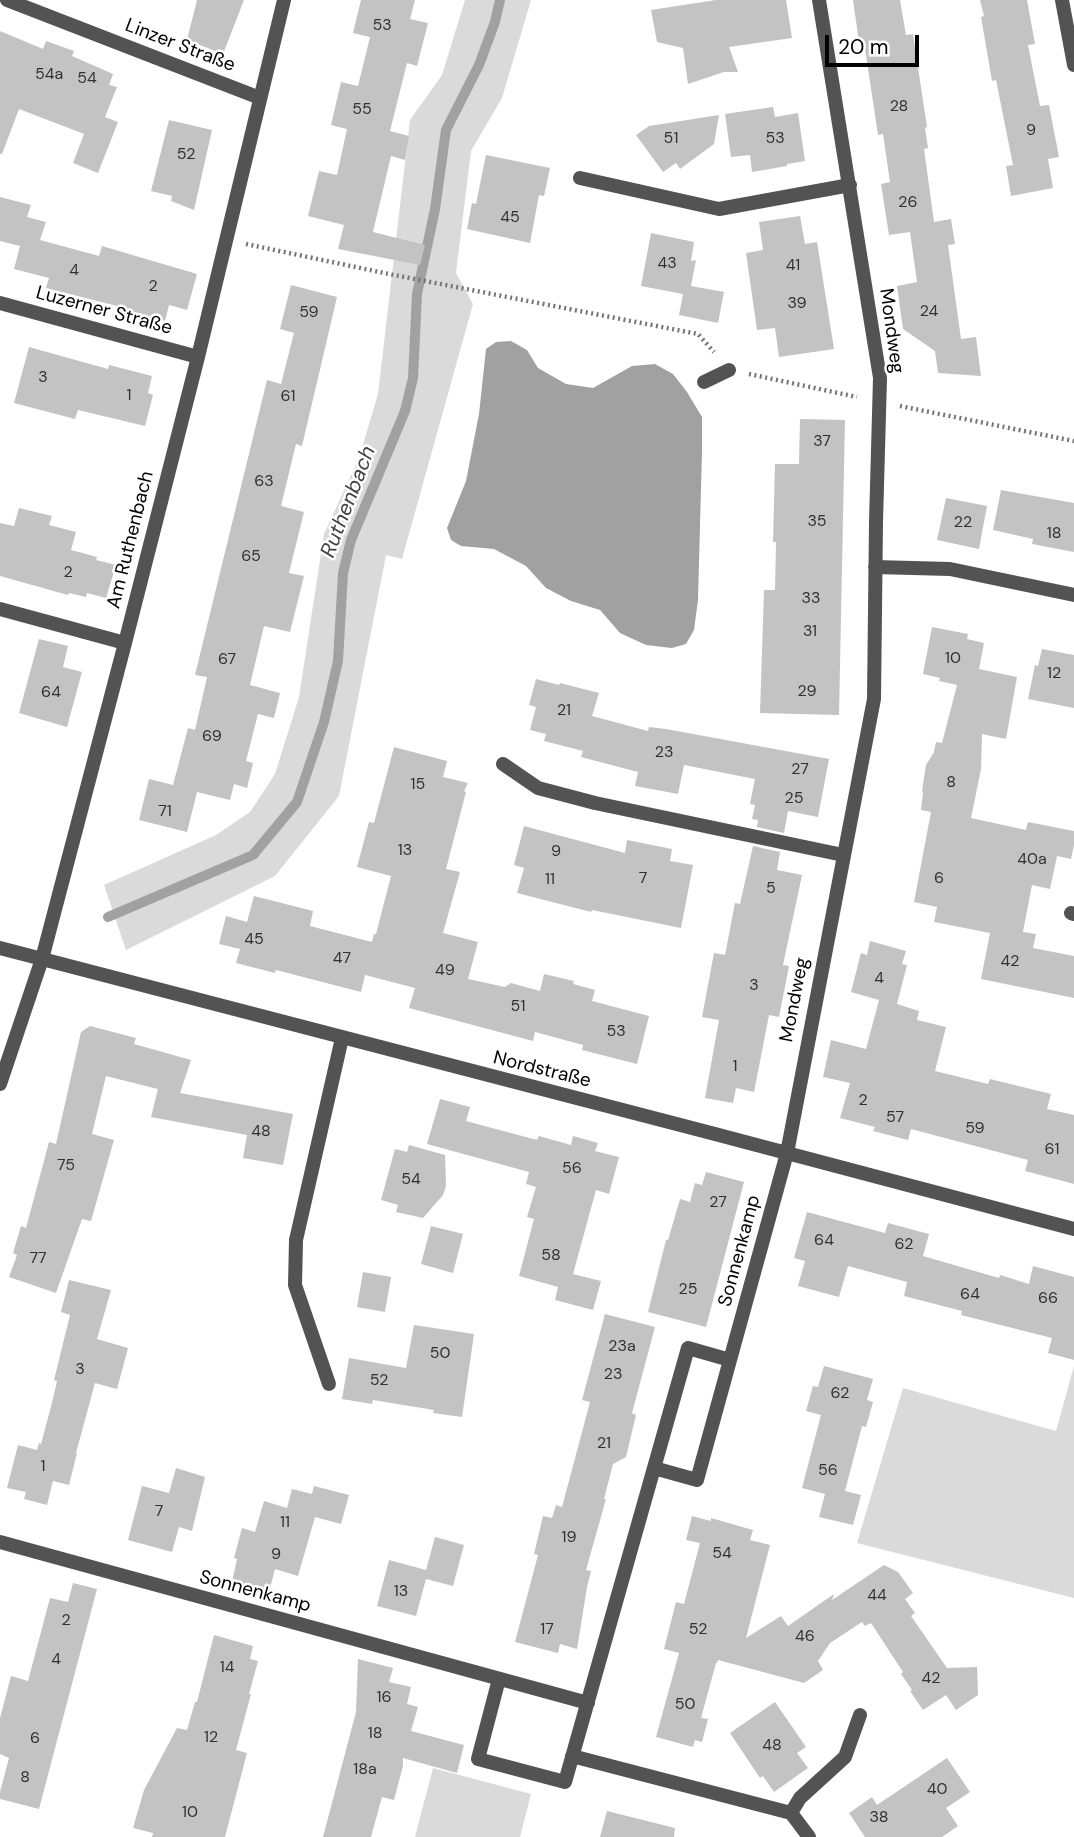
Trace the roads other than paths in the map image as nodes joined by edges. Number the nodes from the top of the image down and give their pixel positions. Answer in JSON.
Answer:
{"nodes":[{"id":1,"x":7,"y":0,"type":"edge"},
{"id":2,"x":284,"y":0,"type":"edge"},
{"id":3,"x":819,"y":0,"type":"edge"},
{"id":4,"x":1062,"y":0,"type":"edge"},
{"id":5,"x":1074,"y":65,"type":"edge"},
{"id":6,"x":260,"y":98,"type":"junction"},
{"id":7,"x":580,"y":178,"type":"dead end"},
{"id":8,"x":850,"y":185,"type":"junction"},
{"id":9,"x":0,"y":303,"type":"edge"},
{"id":10,"x":198,"y":356,"type":"junction"},
{"id":11,"x":729,"y":370,"type":"road end"},
{"id":12,"x":704,"y":382,"type":"dead end"},
{"id":13,"x":875,"y":567,"type":"junction"},
{"id":14,"x":1074,"y":595,"type":"edge"},
{"id":15,"x":0,"y":609,"type":"edge"},
{"id":16,"x":125,"y":643,"type":"junction"},
{"id":17,"x":503,"y":764,"type":"dead end"},
{"id":18,"x":843,"y":855,"type":"junction"},
{"id":19,"x":0,"y":947,"type":"edge"},
{"id":20,"x":42,"y":959,"type":"junction"},
{"id":21,"x":342,"y":1038,"type":"junction"},
{"id":22,"x":0,"y":1084,"type":"edge"},
{"id":23,"x":787,"y":1153,"type":"junction"},
{"id":24,"x":1074,"y":1230,"type":"edge"},
{"id":25,"x":730,"y":1360,"type":"junction"},
{"id":26,"x":329,"y":1384,"type":"dead end"},
{"id":27,"x":654,"y":1468,"type":"junction"},
{"id":28,"x":0,"y":1542,"type":"edge"},
{"id":29,"x":499,"y":1679,"type":"junction"},
{"id":30,"x":588,"y":1703,"type":"junction"},
{"id":31,"x":860,"y":1715,"type":"dead end"},
{"id":32,"x":572,"y":1756,"type":"junction"},
{"id":33,"x":791,"y":1813,"type":"junction"},
{"id":34,"x":809,"y":1837,"type":"edge"}],
"edges":[{"from":1,"to":6,"type":"street","name":"Linzer Straße"},
{"from":2,"to":6,"type":"street","name":"Am Ruthenbach"},
{"from":3,"to":8,"type":"street","name":"Mondweg"},
{"from":4,"to":5,"type":"street"},
{"from":6,"to":10,"type":"street","name":"Am Ruthenbach"},
{"from":7,"to":8,"type":"street"},
{"from":8,"to":13,"type":"street","name":"Mondweg"},
{"from":9,"to":10,"type":"street","name":"Luzerner Straße"},
{"from":10,"to":16,"type":"street","name":"Am Ruthenbach"},
{"from":11,"to":12,"type":"street"},
{"from":13,"to":14,"type":"street"},
{"from":13,"to":18,"type":"street","name":"Mondweg"},
{"from":15,"to":16,"type":"street"},
{"from":16,"to":20,"type":"street","name":"Am Ruthenbach"},
{"from":17,"to":18,"type":"street"},
{"from":18,"to":23,"type":"street","name":"Mondweg"},
{"from":19,"to":20,"type":"street","name":"Nordstraße"},
{"from":20,"to":21,"type":"street","name":"Nordstraße"},
{"from":20,"to":22,"type":"street","name":"Am Ruthenbach"},
{"from":21,"to":23,"type":"street","name":"Nordstraße"},
{"from":21,"to":26,"type":"street"},
{"from":23,"to":24,"type":"street","name":"Nordstraße"},
{"from":23,"to":25,"type":"street","name":"Sonnenkamp"},
{"from":25,"to":27,"type":"street"},
{"from":25,"to":27,"type":"street","name":"Sonnenkamp"},
{"from":27,"to":30,"type":"street"},
{"from":28,"to":29,"type":"street","name":"Sonnenkamp"},
{"from":29,"to":30,"type":"street","name":"Sonnenkamp"},
{"from":29,"to":32,"type":"street"},
{"from":30,"to":32,"type":"street"},
{"from":31,"to":33,"type":"street"},
{"from":32,"to":33,"type":"street"},
{"from":33,"to":34,"type":"street"}]}
